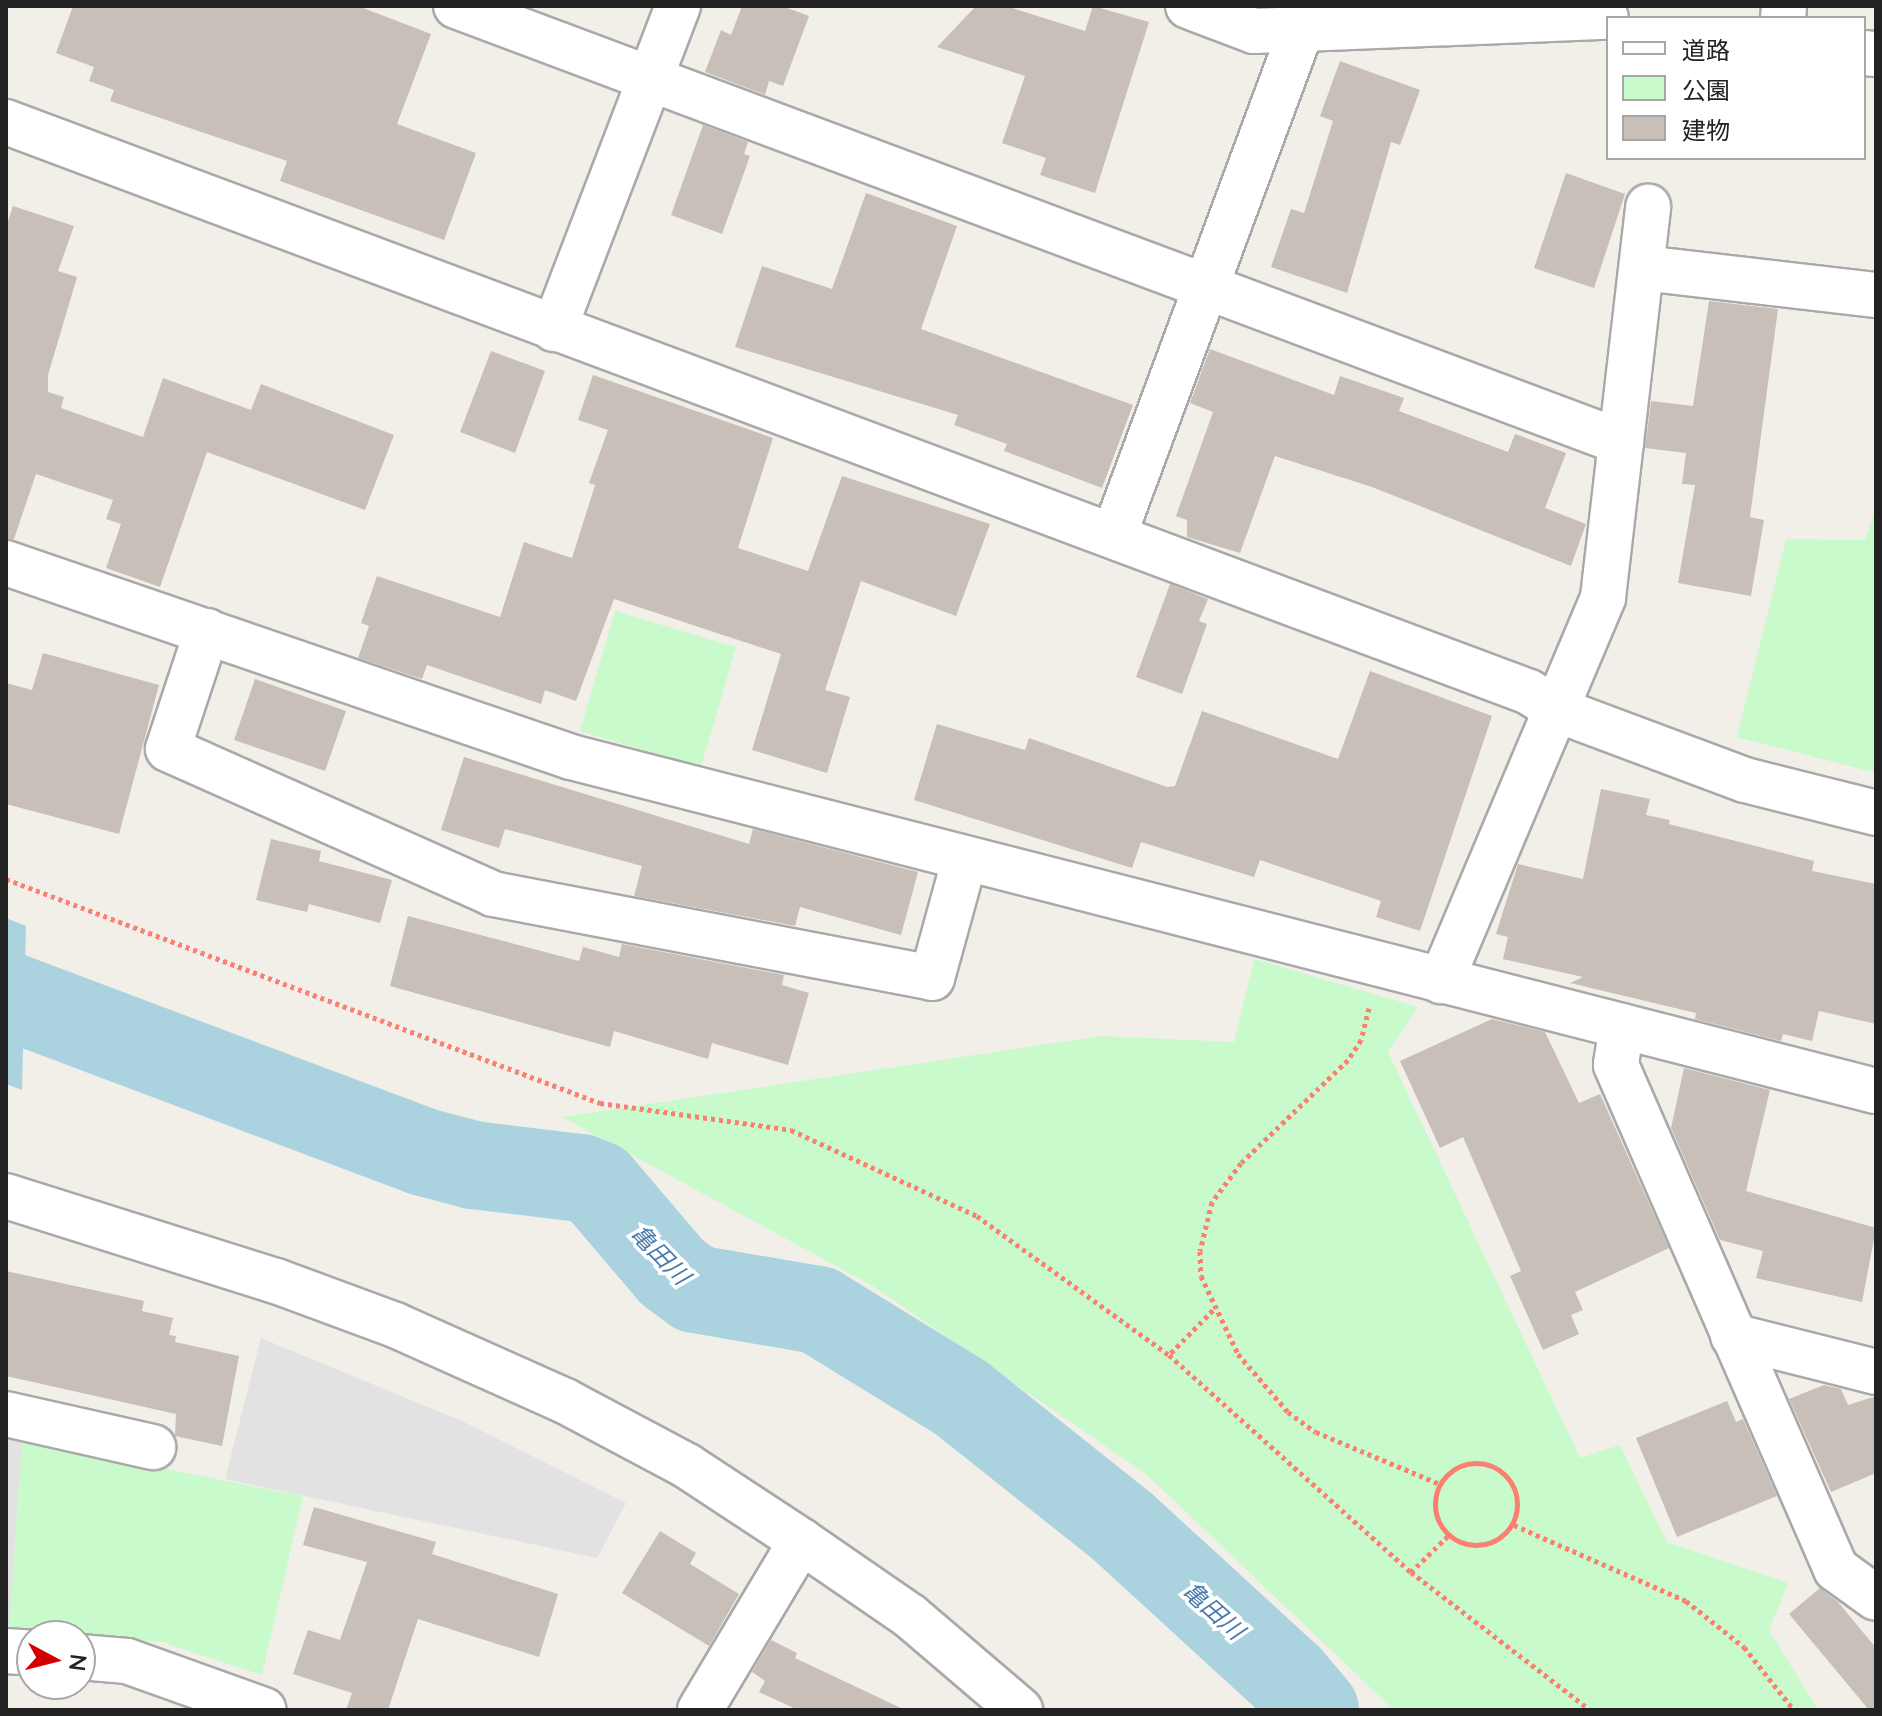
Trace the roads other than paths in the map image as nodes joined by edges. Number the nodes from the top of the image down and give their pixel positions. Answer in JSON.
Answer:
{"nodes":[{"id":1,"x":456,"y":6,"type":"edge"},
{"id":2,"x":678,"y":6,"type":"edge"},
{"id":3,"x":1188,"y":6,"type":"edge"},
{"id":4,"x":1498,"y":14,"type":"edge"},
{"id":5,"x":1306,"y":17,"type":"edge"},
{"id":6,"x":1606,"y":17,"type":"dead end"},
{"id":7,"x":650,"y":79,"type":"junction"},
{"id":8,"x":6,"y":122,"type":"edge"},
{"id":9,"x":1648,"y":207,"type":"dead end"},
{"id":10,"x":1642,"y":268,"type":"junction"},
{"id":11,"x":1208,"y":289,"type":"junction"},
{"id":12,"x":1876,"y":295,"type":"edge"},
{"id":13,"x":554,"y":329,"type":"junction"},
{"id":14,"x":1621,"y":442,"type":"junction"},
{"id":15,"x":1114,"y":535,"type":"junction"},
{"id":16,"x":6,"y":563,"type":"edge"},
{"id":17,"x":207,"y":631,"type":"junction"},
{"id":18,"x":1555,"y":709,"type":"junction"},
{"id":19,"x":1876,"y":813,"type":"edge"},
{"id":20,"x":965,"y":858,"type":"junction"},
{"id":21,"x":1441,"y":981,"type":"junction"},
{"id":22,"x":1622,"y":1026,"type":"junction"},
{"id":23,"x":1876,"y":1091,"type":"edge"},
{"id":24,"x":6,"y":1196,"type":"edge"},
{"id":25,"x":1733,"y":1336,"type":"junction"},
{"id":26,"x":1876,"y":1372,"type":"edge"},
{"id":27,"x":6,"y":1414,"type":"edge"},
{"id":28,"x":153,"y":1447,"type":"dead end"},
{"id":29,"x":801,"y":1541,"type":"junction"},
{"id":30,"x":1876,"y":1598,"type":"edge"},
{"id":31,"x":96,"y":1658,"type":"edge"},
{"id":32,"x":264,"y":1710,"type":"edge"},
{"id":33,"x":700,"y":1710,"type":"edge"},
{"id":34,"x":1020,"y":1710,"type":"edge"}],
"edges":[{"from":1,"to":7,"type":"street"},
{"from":2,"to":7,"type":"street"},
{"from":3,"to":5,"type":"street"},
{"from":4,"to":5,"type":"street"},
{"from":4,"to":6,"type":"street"},
{"from":5,"to":11,"type":"street"},
{"from":7,"to":11,"type":"street"},
{"from":7,"to":13,"type":"street"},
{"from":8,"to":13,"type":"street"},
{"from":9,"to":10,"type":"street"},
{"from":10,"to":12,"type":"street"},
{"from":10,"to":14,"type":"street"},
{"from":11,"to":14,"type":"street"},
{"from":11,"to":15,"type":"street"},
{"from":13,"to":15,"type":"street"},
{"from":14,"to":18,"type":"street"},
{"from":15,"to":18,"type":"street"},
{"from":16,"to":17,"type":"street"},
{"from":17,"to":20,"type":"street"},
{"from":17,"to":20,"type":"street"},
{"from":18,"to":19,"type":"street"},
{"from":18,"to":21,"type":"street"},
{"from":20,"to":21,"type":"street"},
{"from":21,"to":22,"type":"street"},
{"from":22,"to":23,"type":"street"},
{"from":22,"to":25,"type":"street"},
{"from":24,"to":29,"type":"street"},
{"from":25,"to":26,"type":"street"},
{"from":25,"to":30,"type":"street"},
{"from":27,"to":28,"type":"street"},
{"from":29,"to":33,"type":"street"},
{"from":29,"to":34,"type":"street"},
{"from":31,"to":32,"type":"street"}]}
